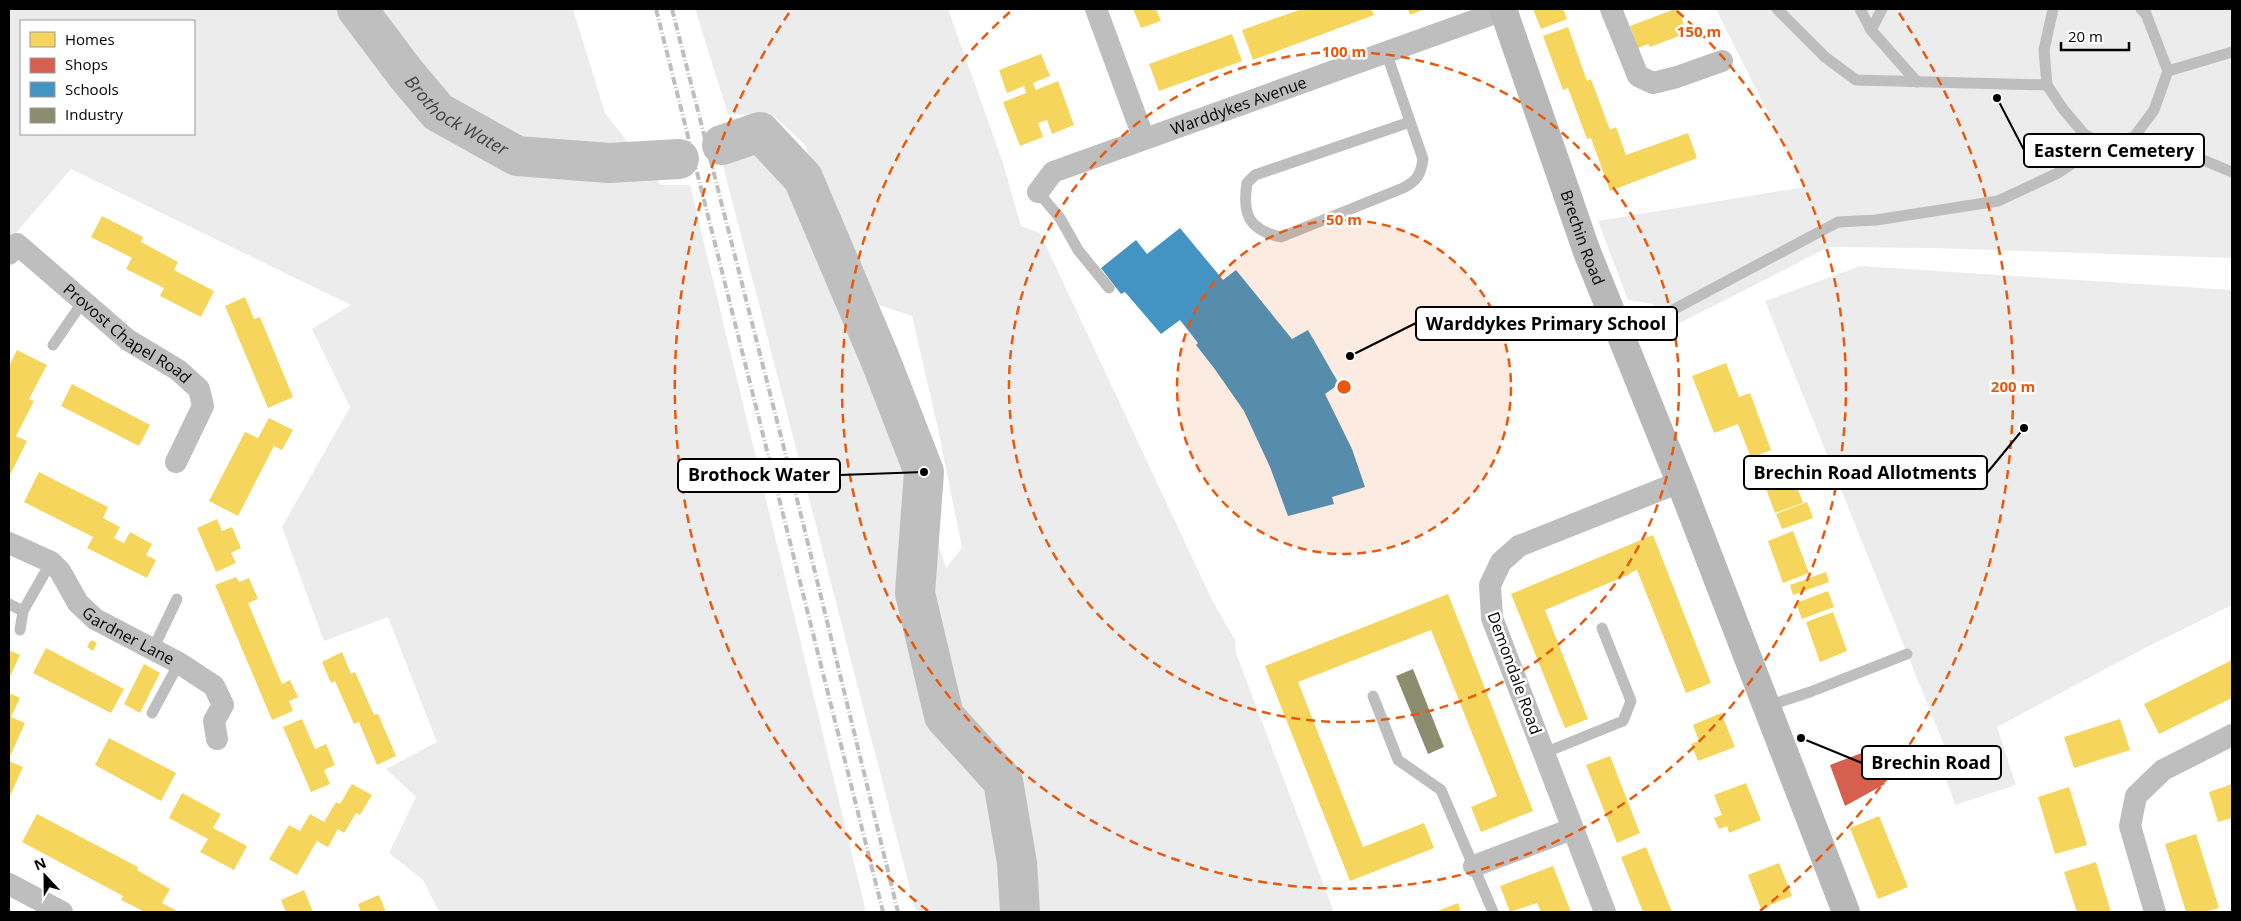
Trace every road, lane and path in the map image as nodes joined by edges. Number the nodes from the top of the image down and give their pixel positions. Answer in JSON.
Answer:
{"nodes":[{"id":1,"x":1096,"y":9,"type":"edge"},
{"id":2,"x":1503,"y":9,"type":"edge"},
{"id":3,"x":1611,"y":9,"type":"edge"},
{"id":4,"x":1777,"y":9,"type":"edge"},
{"id":5,"x":1860,"y":9,"type":"edge"},
{"id":6,"x":1882,"y":9,"type":"edge"},
{"id":7,"x":2053,"y":9,"type":"edge"},
{"id":8,"x":2141,"y":9,"type":"edge"},
{"id":9,"x":1870,"y":30,"type":"junction"},
{"id":10,"x":1386,"y":52,"type":"junction"},
{"id":11,"x":2232,"y":52,"type":"edge"},
{"id":12,"x":1722,"y":61,"type":"dead end"},
{"id":13,"x":2168,"y":71,"type":"junction"},
{"id":14,"x":1917,"y":82,"type":"junction"},
{"id":15,"x":2047,"y":85,"type":"junction"},
{"id":16,"x":1410,"y":122,"type":"junction"},
{"id":17,"x":2134,"y":137,"type":"junction"},
{"id":18,"x":1144,"y":138,"type":"junction"},
{"id":19,"x":2103,"y":144,"type":"junction"},
{"id":20,"x":2232,"y":172,"type":"edge"},
{"id":21,"x":1038,"y":192,"type":"joint"},
{"id":22,"x":13,"y":249,"type":"edge"},
{"id":23,"x":1109,"y":288,"type":"dead end"},
{"id":24,"x":84,"y":300,"type":"junction"},
{"id":25,"x":1622,"y":337,"type":"junction"},
{"id":26,"x":53,"y":345,"type":"dead end"},
{"id":27,"x":176,"y":462,"type":"dead end"},
{"id":28,"x":1680,"y":482,"type":"junction"},
{"id":29,"x":9,"y":543,"type":"edge"},
{"id":30,"x":51,"y":562,"type":"junction"},
{"id":31,"x":177,"y":599,"type":"dead end"},
{"id":32,"x":9,"y":604,"type":"edge"},
{"id":33,"x":23,"y":611,"type":"junction"},
{"id":34,"x":1602,"y":628,"type":"dead end"},
{"id":35,"x":20,"y":630,"type":"dead end"},
{"id":36,"x":153,"y":649,"type":"junction"},
{"id":37,"x":1907,"y":654,"type":"dead end"},
{"id":38,"x":179,"y":662,"type":"junction"},
{"id":39,"x":1373,"y":696,"type":"dead end"},
{"id":40,"x":1767,"y":706,"type":"junction"},
{"id":41,"x":152,"y":713,"type":"dead end"},
{"id":42,"x":2232,"y":735,"type":"edge"},
{"id":43,"x":217,"y":739,"type":"dead end"},
{"id":44,"x":1544,"y":753,"type":"junction"},
{"id":45,"x":1572,"y":828,"type":"junction"},
{"id":46,"x":1474,"y":866,"type":"junction"},
{"id":47,"x":11,"y":889,"type":"edge"},
{"id":48,"x":62,"y":912,"type":"edge"},
{"id":49,"x":1493,"y":912,"type":"edge"},
{"id":50,"x":1605,"y":912,"type":"edge"},
{"id":51,"x":1846,"y":912,"type":"edge"},
{"id":52,"x":2155,"y":912,"type":"edge"}],
"edges":[{"from":1,"to":18,"type":"street"},
{"from":2,"to":10,"type":"street","name":"Warddykes Avenue"},
{"from":2,"to":25,"type":"street","name":"Brechin Road"},
{"from":3,"to":12,"type":"street"},
{"from":4,"to":14,"type":"lane"},
{"from":5,"to":9,"type":"lane"},
{"from":6,"to":9,"type":"lane"},
{"from":7,"to":15,"type":"lane"},
{"from":8,"to":13,"type":"lane"},
{"from":9,"to":14,"type":"lane"},
{"from":10,"to":16,"type":"lane"},
{"from":10,"to":18,"type":"street","name":"Warddykes Avenue"},
{"from":11,"to":13,"type":"lane"},
{"from":13,"to":17,"type":"lane"},
{"from":14,"to":15,"type":"lane"},
{"from":15,"to":19,"type":"lane"},
{"from":16,"to":16,"type":"lane"},
{"from":17,"to":19,"type":"lane"},
{"from":17,"to":20,"type":"lane"},
{"from":18,"to":21,"type":"street","name":"Warddykes Avenue"},
{"from":19,"to":25,"type":"lane"},
{"from":21,"to":23,"type":"lane"},
{"from":22,"to":24,"type":"street","name":"Provost Chapel Road"},
{"from":24,"to":26,"type":"lane"},
{"from":24,"to":27,"type":"street","name":"Provost Chapel Road"},
{"from":25,"to":28,"type":"street","name":"Brechin Road"},
{"from":28,"to":40,"type":"street","name":"Brechin Road"},
{"from":28,"to":44,"type":"street","name":"Demondale Road"},
{"from":29,"to":30,"type":"street","name":"Gardner Lane"},
{"from":30,"to":33,"type":"lane"},
{"from":30,"to":36,"type":"street","name":"Gardner Lane"},
{"from":31,"to":36,"type":"lane"},
{"from":32,"to":33,"type":"lane"},
{"from":33,"to":35,"type":"lane"},
{"from":34,"to":44,"type":"lane"},
{"from":36,"to":38,"type":"street","name":"Gardner Lane"},
{"from":37,"to":40,"type":"lane"},
{"from":38,"to":41,"type":"lane"},
{"from":38,"to":43,"type":"street","name":"Gardner Lane"},
{"from":39,"to":46,"type":"lane"},
{"from":40,"to":51,"type":"street","name":"Brechin Road"},
{"from":42,"to":52,"type":"street"},
{"from":44,"to":45,"type":"street","name":"Demondale Road"},
{"from":45,"to":46,"type":"street"},
{"from":45,"to":50,"type":"street","name":"Demondale Road"},
{"from":46,"to":49,"type":"lane"},
{"from":47,"to":48,"type":"street"}]}
